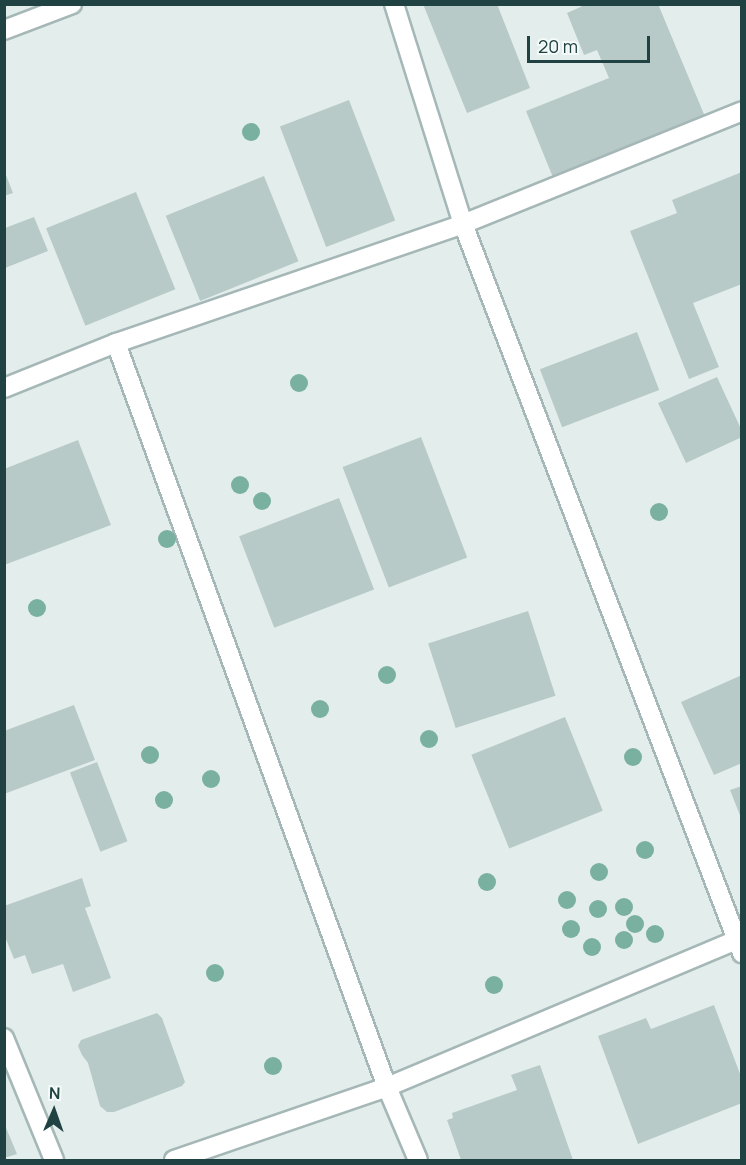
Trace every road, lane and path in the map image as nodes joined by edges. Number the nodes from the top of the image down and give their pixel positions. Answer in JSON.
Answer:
{"nodes":[{"id":1,"x":72,"y":4,"type":"edge"},
{"id":2,"x":394,"y":4,"type":"edge"},
{"id":3,"x":4,"y":30,"type":"edge"},
{"id":4,"x":741,"y":111,"type":"edge"},
{"id":5,"x":464,"y":224,"type":"junction"},
{"id":6,"x":116,"y":343,"type":"junction"},
{"id":7,"x":4,"y":388,"type":"edge"},
{"id":8,"x":740,"y":944,"type":"edge"},
{"id":9,"x":4,"y":1038,"type":"edge"},
{"id":10,"x":387,"y":1086,"type":"junction"},
{"id":11,"x":54,"y":1161,"type":"edge"},
{"id":12,"x":174,"y":1161,"type":"edge"},
{"id":13,"x":418,"y":1161,"type":"edge"}],
"edges":[{"from":1,"to":3,"type":"street"},
{"from":2,"to":5,"type":"street"},
{"from":4,"to":5,"type":"street"},
{"from":5,"to":6,"type":"street"},
{"from":5,"to":8,"type":"street"},
{"from":6,"to":7,"type":"street"},
{"from":6,"to":10,"type":"street"},
{"from":8,"to":10,"type":"street"},
{"from":9,"to":11,"type":"street"},
{"from":10,"to":12,"type":"street"},
{"from":10,"to":13,"type":"street"}]}
